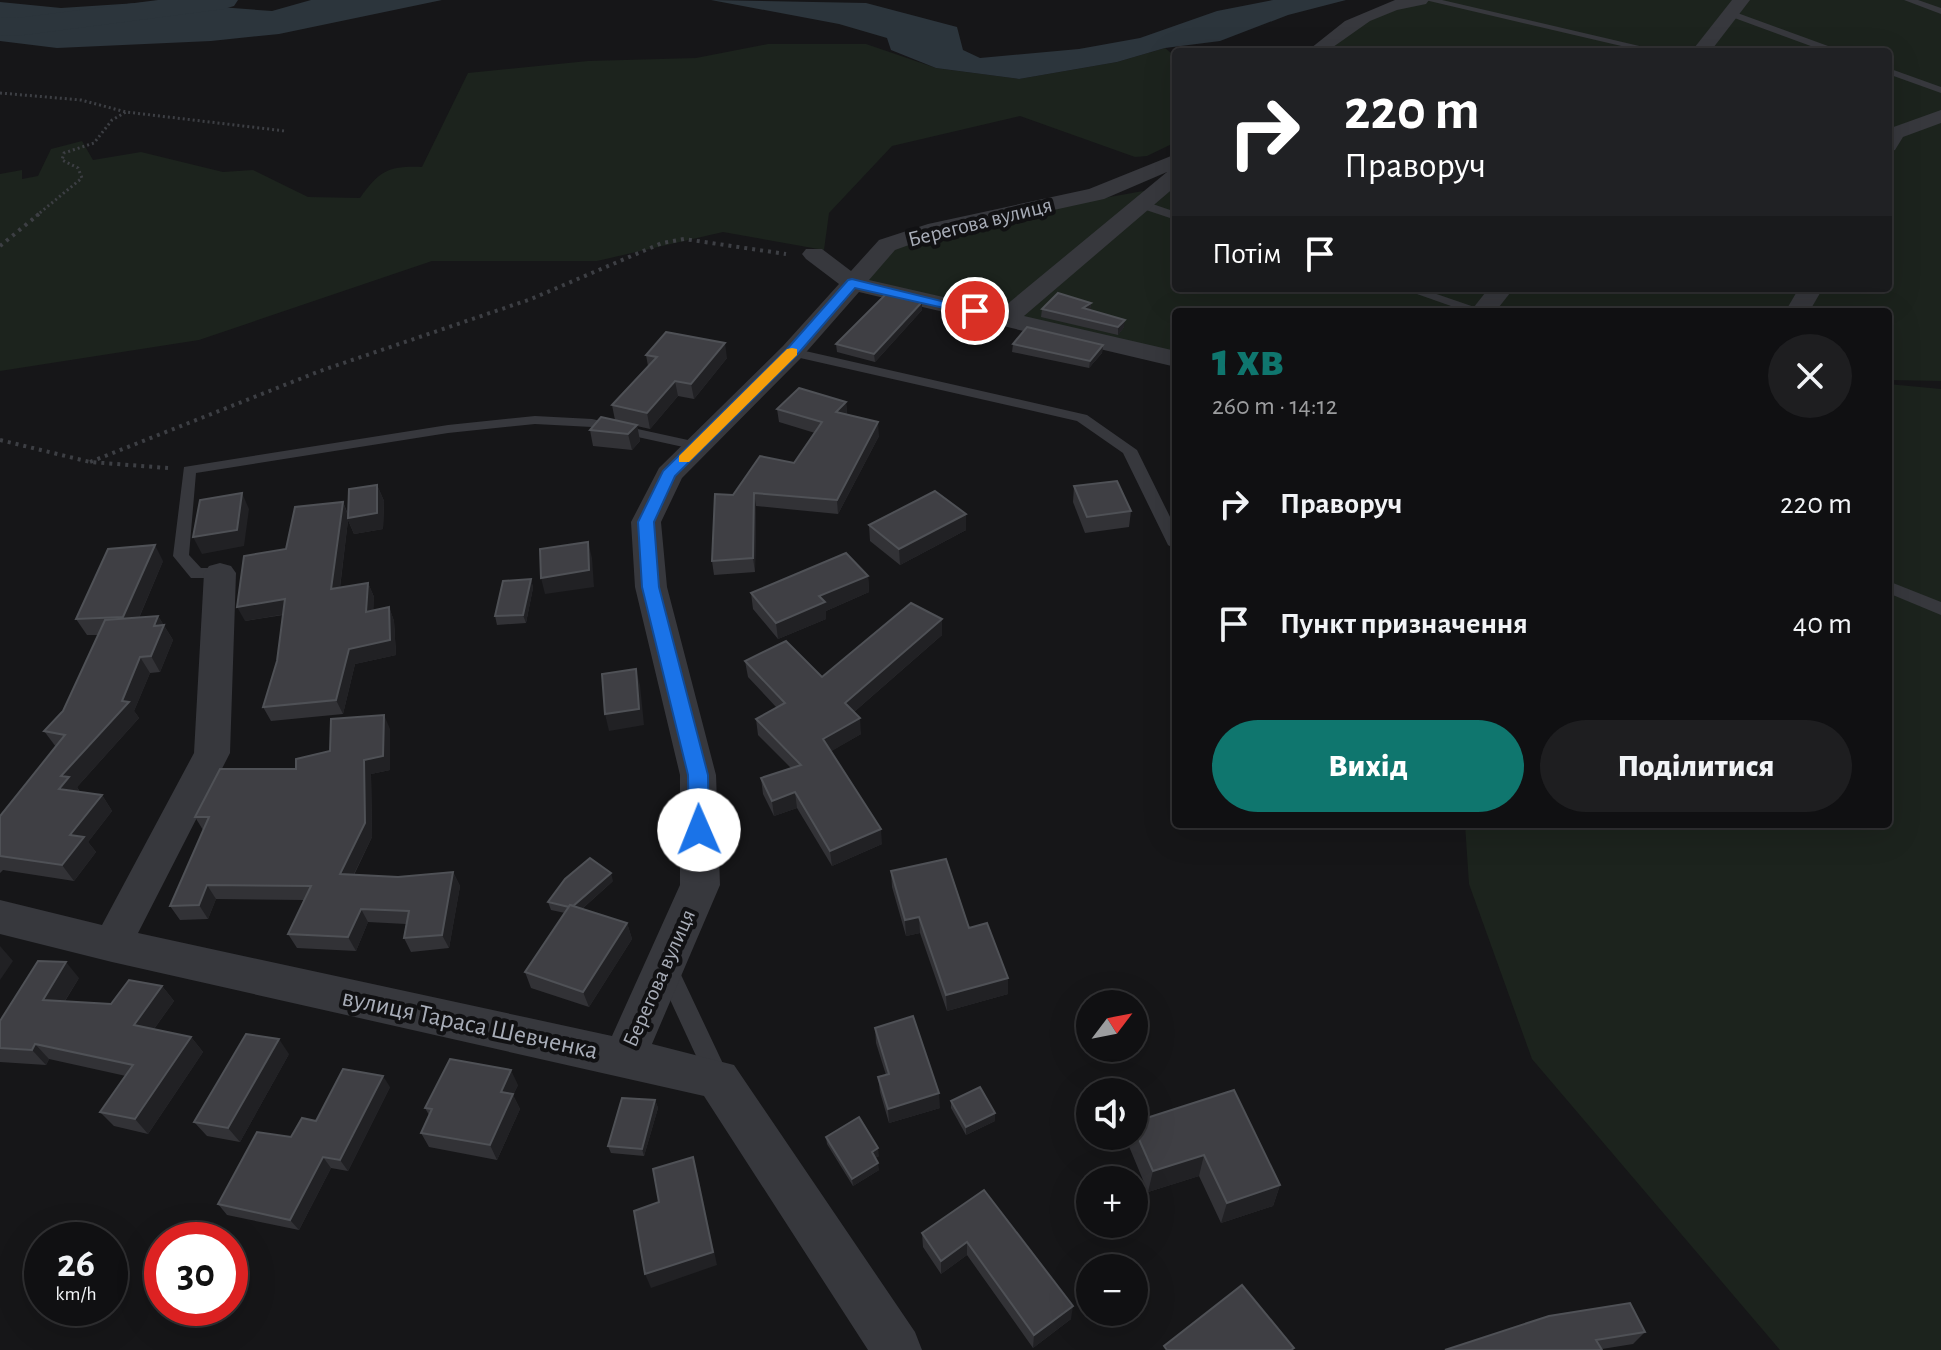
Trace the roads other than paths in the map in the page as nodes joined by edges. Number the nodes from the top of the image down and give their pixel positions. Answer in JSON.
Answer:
{"nodes":[{"id":1,"x":1420,"y":0,"type":"edge"},
{"id":2,"x":1430,"y":0,"type":"edge"},
{"id":3,"x":1909,"y":0,"type":"edge"},
{"id":4,"x":1737,"y":7,"type":"edge"},
{"id":5,"x":1941,"y":11,"type":"edge"},
{"id":6,"x":1320,"y":48,"type":"edge"},
{"id":7,"x":1642,"y":48,"type":"edge"},
{"id":8,"x":1703,"y":48,"type":"edge"},
{"id":9,"x":1827,"y":48,"type":"edge"},
{"id":10,"x":1892,"y":72,"type":"edge"},
{"id":11,"x":1941,"y":90,"type":"edge"},
{"id":12,"x":1941,"y":116,"type":"edge"},
{"id":13,"x":1892,"y":139,"type":"edge"},
{"id":14,"x":1172,"y":162,"type":"edge"},
{"id":15,"x":1172,"y":178,"type":"edge"},
{"id":16,"x":1141,"y":204,"type":"junction"},
{"id":17,"x":1172,"y":215,"type":"edge"},
{"id":18,"x":814,"y":254,"type":"road end"},
{"id":19,"x":852,"y":283,"type":"junction"},
{"id":20,"x":1419,"y":292,"type":"edge"},
{"id":21,"x":1499,"y":292,"type":"edge"},
{"id":22,"x":1469,"y":308,"type":"edge"},
{"id":23,"x":1485,"y":308,"type":"edge"},
{"id":24,"x":1006,"y":318,"type":"junction"},
{"id":25,"x":792,"y":352,"type":"junction"},
{"id":26,"x":1172,"y":358,"type":"edge"},
{"id":27,"x":697,"y":446,"type":"junction"},
{"id":28,"x":1172,"y":537,"type":"edge"},
{"id":29,"x":220,"y":573,"type":"joint"},
{"id":30,"x":1892,"y":589,"type":"edge"},
{"id":31,"x":1941,"y":609,"type":"edge"},
{"id":32,"x":0,"y":917,"type":"edge"},
{"id":33,"x":112,"y":945,"type":"junction"},
{"id":34,"x":665,"y":965,"type":"junction"},
{"id":35,"x":624,"y":1058,"type":"junction"},
{"id":36,"x":718,"y":1079,"type":"junction"},
{"id":37,"x":888,"y":1346,"type":"edge"}],
"edges":[{"from":1,"to":6,"type":"street"},
{"from":2,"to":7,"type":"lane"},
{"from":3,"to":5,"type":"lane"},
{"from":4,"to":8,"type":"street"},
{"from":4,"to":9,"type":"lane"},
{"from":10,"to":11,"type":"lane"},
{"from":12,"to":13,"type":"street"},
{"from":14,"to":19,"type":"street","name":"Берегова вулиця"},
{"from":15,"to":16,"type":"street"},
{"from":16,"to":17,"type":"lane"},
{"from":16,"to":24,"type":"street"},
{"from":18,"to":19,"type":"street"},
{"from":19,"to":24,"type":"street"},
{"from":19,"to":25,"type":"street","name":"Берегова вулиця"},
{"from":20,"to":22,"type":"lane"},
{"from":21,"to":23,"type":"street"},
{"from":24,"to":26,"type":"street"},
{"from":25,"to":27,"type":"street","name":"Берегова вулиця"},
{"from":25,"to":28,"type":"lane"},
{"from":27,"to":29,"type":"lane"},
{"from":27,"to":34,"type":"street","name":"Берегова вулиця"},
{"from":29,"to":33,"type":"street"},
{"from":30,"to":31,"type":"lane"},
{"from":32,"to":33,"type":"street","name":"вулиця Тараса Шевченка"},
{"from":33,"to":35,"type":"street","name":"вулиця Тараса Шевченка"},
{"from":34,"to":35,"type":"street","name":"Берегова вулиця"},
{"from":34,"to":36,"type":"lane"},
{"from":35,"to":36,"type":"street","name":"вулиця Тараса Шевченка"},
{"from":36,"to":37,"type":"street"}]}
